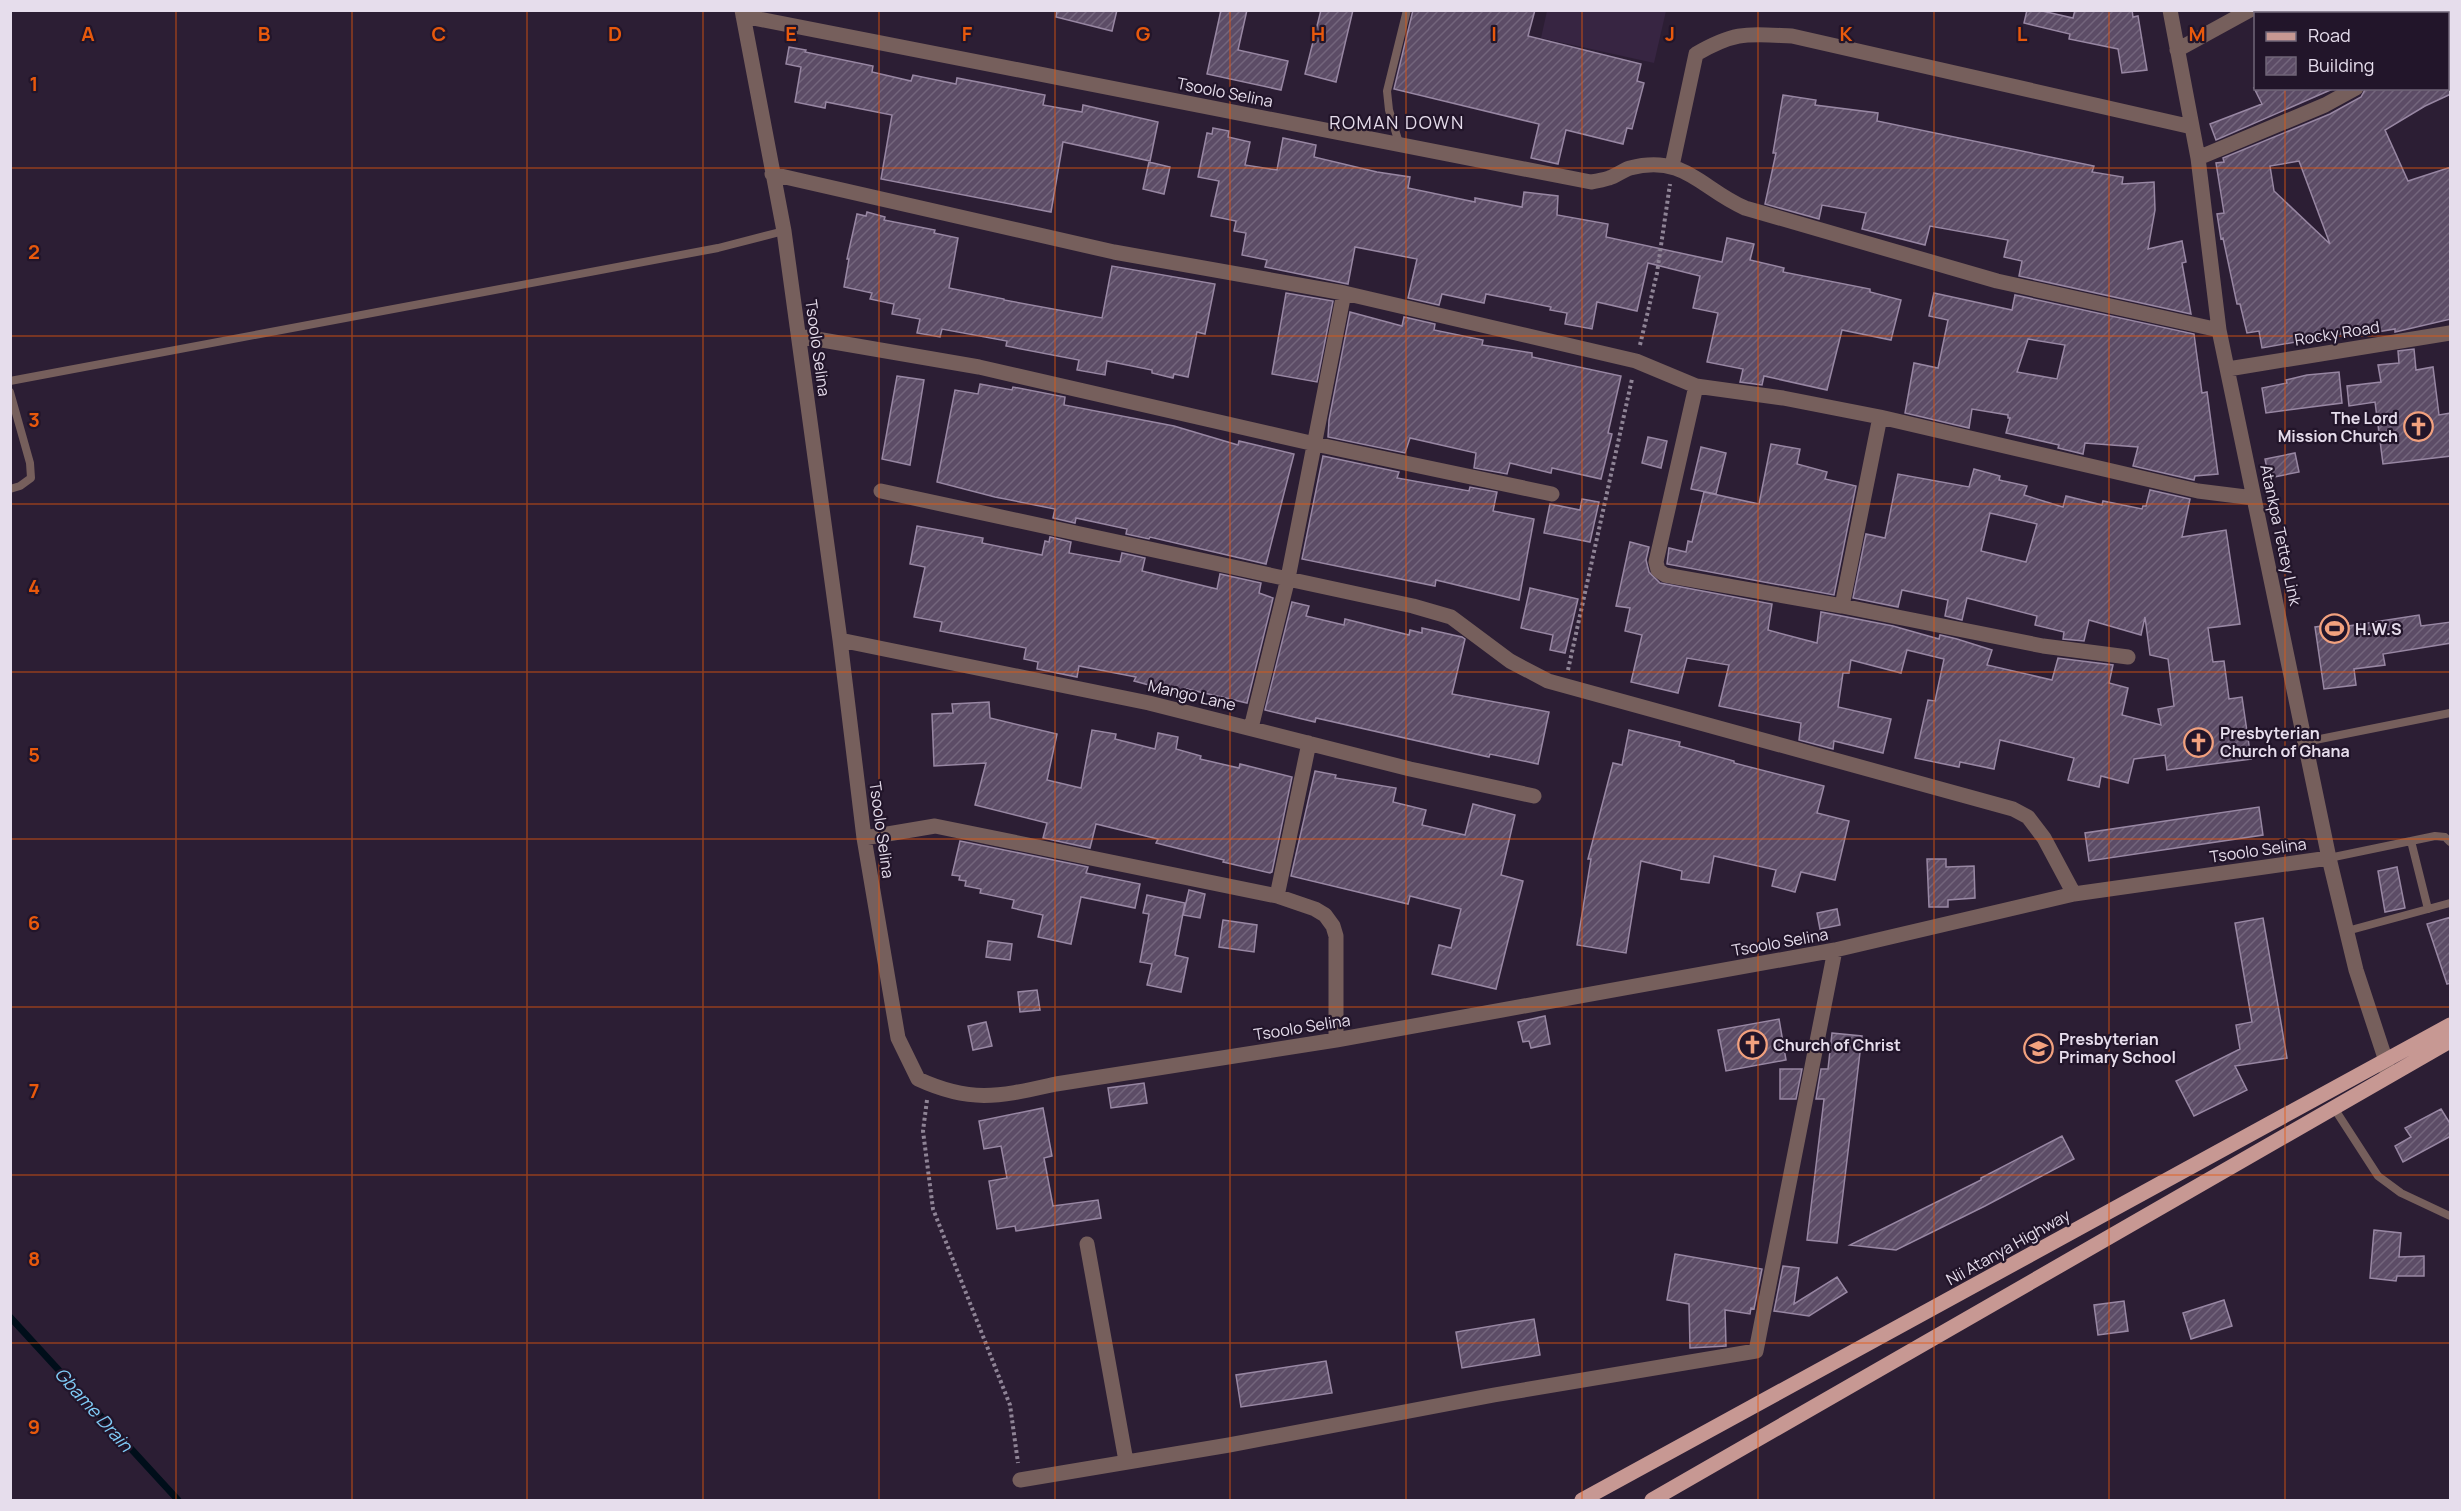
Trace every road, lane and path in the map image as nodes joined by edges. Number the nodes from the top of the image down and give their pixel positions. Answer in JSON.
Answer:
{"nodes":[{"id":1,"x":1407,"y":10,"type":"edge"},
{"id":2,"x":2170,"y":10,"type":"edge"},
{"id":3,"x":2250,"y":10,"type":"edge"},
{"id":4,"x":743,"y":13,"type":"edge"},
{"id":5,"x":2177,"y":50,"type":"junction"},
{"id":6,"x":2352,"y":90,"type":"edge"},
{"id":7,"x":2192,"y":128,"type":"junction"},
{"id":8,"x":1399,"y":143,"type":"junction"},
{"id":9,"x":2198,"y":158,"type":"junction"},
{"id":10,"x":1672,"y":166,"type":"junction"},
{"id":11,"x":772,"y":174,"type":"junction"},
{"id":12,"x":784,"y":231,"type":"junction"},
{"id":13,"x":1344,"y":293,"type":"junction"},
{"id":14,"x":2219,"y":330,"type":"junction"},
{"id":15,"x":2451,"y":333,"type":"edge"},
{"id":16,"x":799,"y":336,"type":"junction"},
{"id":17,"x":1636,"y":361,"type":"junction"},
{"id":18,"x":2228,"y":369,"type":"junction"},
{"id":19,"x":10,"y":381,"type":"edge"},
{"id":20,"x":1696,"y":386,"type":"junction"},
{"id":21,"x":10,"y":392,"type":"edge"},
{"id":22,"x":1880,"y":417,"type":"junction"},
{"id":23,"x":1315,"y":444,"type":"junction"},
{"id":24,"x":10,"y":489,"type":"edge"},
{"id":25,"x":881,"y":491,"type":"dead end"},
{"id":26,"x":1552,"y":494,"type":"dead end"},
{"id":27,"x":2254,"y":498,"type":"junction"},
{"id":28,"x":1288,"y":578,"type":"junction"},
{"id":29,"x":1842,"y":606,"type":"junction"},
{"id":30,"x":840,"y":640,"type":"junction"},
{"id":31,"x":2128,"y":657,"type":"dead end"},
{"id":32,"x":1565,"y":686,"type":"junction"},
{"id":33,"x":2451,"y":713,"type":"edge"},
{"id":34,"x":1251,"y":728,"type":"junction"},
{"id":35,"x":1309,"y":742,"type":"junction"},
{"id":36,"x":2305,"y":742,"type":"junction"},
{"id":37,"x":1534,"y":796,"type":"dead end"},
{"id":38,"x":864,"y":838,"type":"junction"},
{"id":39,"x":2411,"y":841,"type":"junction"},
{"id":40,"x":2451,"y":842,"type":"edge"},
{"id":41,"x":2329,"y":858,"type":"junction"},
{"id":42,"x":2074,"y":894,"type":"junction"},
{"id":43,"x":1278,"y":896,"type":"junction"},
{"id":44,"x":2451,"y":903,"type":"edge"},
{"id":45,"x":2428,"y":909,"type":"junction"},
{"id":46,"x":2347,"y":932,"type":"junction"},
{"id":47,"x":1834,"y":950,"type":"junction"},
{"id":48,"x":2451,"y":1025,"type":"edge"},
{"id":49,"x":1336,"y":1040,"type":"junction"},
{"id":50,"x":2451,"y":1041,"type":"edge"},
{"id":51,"x":2387,"y":1069,"type":"junction"},
{"id":52,"x":928,"y":1084,"type":"junction"},
{"id":53,"x":2334,"y":1108,"type":"junction"},
{"id":54,"x":2451,"y":1216,"type":"edge"},
{"id":55,"x":1087,"y":1244,"type":"dead end"},
{"id":56,"x":1126,"y":1461,"type":"junction"},
{"id":57,"x":1020,"y":1479,"type":"joint"},
{"id":58,"x":1582,"y":1500,"type":"edge"},
{"id":59,"x":1652,"y":1500,"type":"edge"}],
"edges":[{"from":1,"to":8,"type":"lane"},
{"from":2,"to":5,"type":"street","name":"Atankpa Tettey Link"},
{"from":3,"to":5,"type":"street"},
{"from":4,"to":8,"type":"street","name":"Tsoolo Selina"},
{"from":4,"to":11,"type":"street","name":"Tsoolo Selina"},
{"from":5,"to":7,"type":"street","name":"Atankpa Tettey Link"},
{"from":6,"to":9,"type":"street"},
{"from":7,"to":9,"type":"street","name":"Atankpa Tettey Link"},
{"from":7,"to":10,"type":"street"},
{"from":8,"to":10,"type":"street","name":"Tsoolo Selina"},
{"from":9,"to":14,"type":"street","name":"Atankpa Tettey Link"},
{"from":10,"to":14,"type":"street"},
{"from":10,"to":17,"type":"path"},
{"from":11,"to":12,"type":"street","name":"Tsoolo Selina"},
{"from":11,"to":13,"type":"street"},
{"from":12,"to":16,"type":"street","name":"Tsoolo Selina"},
{"from":12,"to":19,"type":"lane"},
{"from":13,"to":17,"type":"street"},
{"from":13,"to":23,"type":"street"},
{"from":14,"to":18,"type":"street","name":"Atankpa Tettey Link"},
{"from":15,"to":18,"type":"street","name":"Rocky Road"},
{"from":16,"to":23,"type":"street"},
{"from":16,"to":30,"type":"street","name":"Tsoolo Selina"},
{"from":17,"to":20,"type":"street"},
{"from":17,"to":32,"type":"path"},
{"from":18,"to":27,"type":"street","name":"Atankpa Tettey Link"},
{"from":20,"to":22,"type":"street"},
{"from":20,"to":29,"type":"street"},
{"from":21,"to":24,"type":"lane"},
{"from":22,"to":27,"type":"street"},
{"from":22,"to":29,"type":"street"},
{"from":23,"to":26,"type":"street"},
{"from":23,"to":28,"type":"street"},
{"from":25,"to":28,"type":"street"},
{"from":27,"to":36,"type":"street","name":"Atankpa Tettey Link"},
{"from":28,"to":32,"type":"street"},
{"from":28,"to":34,"type":"street"},
{"from":29,"to":31,"type":"street"},
{"from":30,"to":34,"type":"street","name":"Mango Lane"},
{"from":30,"to":38,"type":"street","name":"Tsoolo Selina"},
{"from":32,"to":42,"type":"street"},
{"from":33,"to":36,"type":"lane"},
{"from":34,"to":35,"type":"street","name":"Mango Lane"},
{"from":35,"to":37,"type":"street","name":"Mango Lane"},
{"from":35,"to":43,"type":"street"},
{"from":36,"to":41,"type":"street","name":"Atankpa Tettey Link"},
{"from":38,"to":43,"type":"street"},
{"from":38,"to":52,"type":"street","name":"Tsoolo Selina"},
{"from":39,"to":40,"type":"lane"},
{"from":39,"to":41,"type":"lane"},
{"from":39,"to":45,"type":"lane"},
{"from":41,"to":42,"type":"street","name":"Tsoolo Selina"},
{"from":41,"to":46,"type":"street","name":"Atankpa Tettey Link"},
{"from":42,"to":47,"type":"street","name":"Tsoolo Selina"},
{"from":43,"to":49,"type":"street"},
{"from":44,"to":45,"type":"lane"},
{"from":45,"to":46,"type":"lane"},
{"from":46,"to":51,"type":"street","name":"Atankpa Tettey Link"},
{"from":47,"to":49,"type":"street","name":"Tsoolo Selina"},
{"from":47,"to":56,"type":"street"},
{"from":48,"to":51,"type":"main road","name":"Nii Atanya Highway"},
{"from":49,"to":52,"type":"street","name":"Tsoolo Selina"},
{"from":50,"to":51,"type":"main road"},
{"from":51,"to":53,"type":"main road"},
{"from":51,"to":58,"type":"main road","name":"Nii Atanya Highway"},
{"from":52,"to":57,"type":"path"},
{"from":53,"to":54,"type":"lane"},
{"from":53,"to":59,"type":"main road"},
{"from":55,"to":56,"type":"street"},
{"from":56,"to":57,"type":"street"}]}
